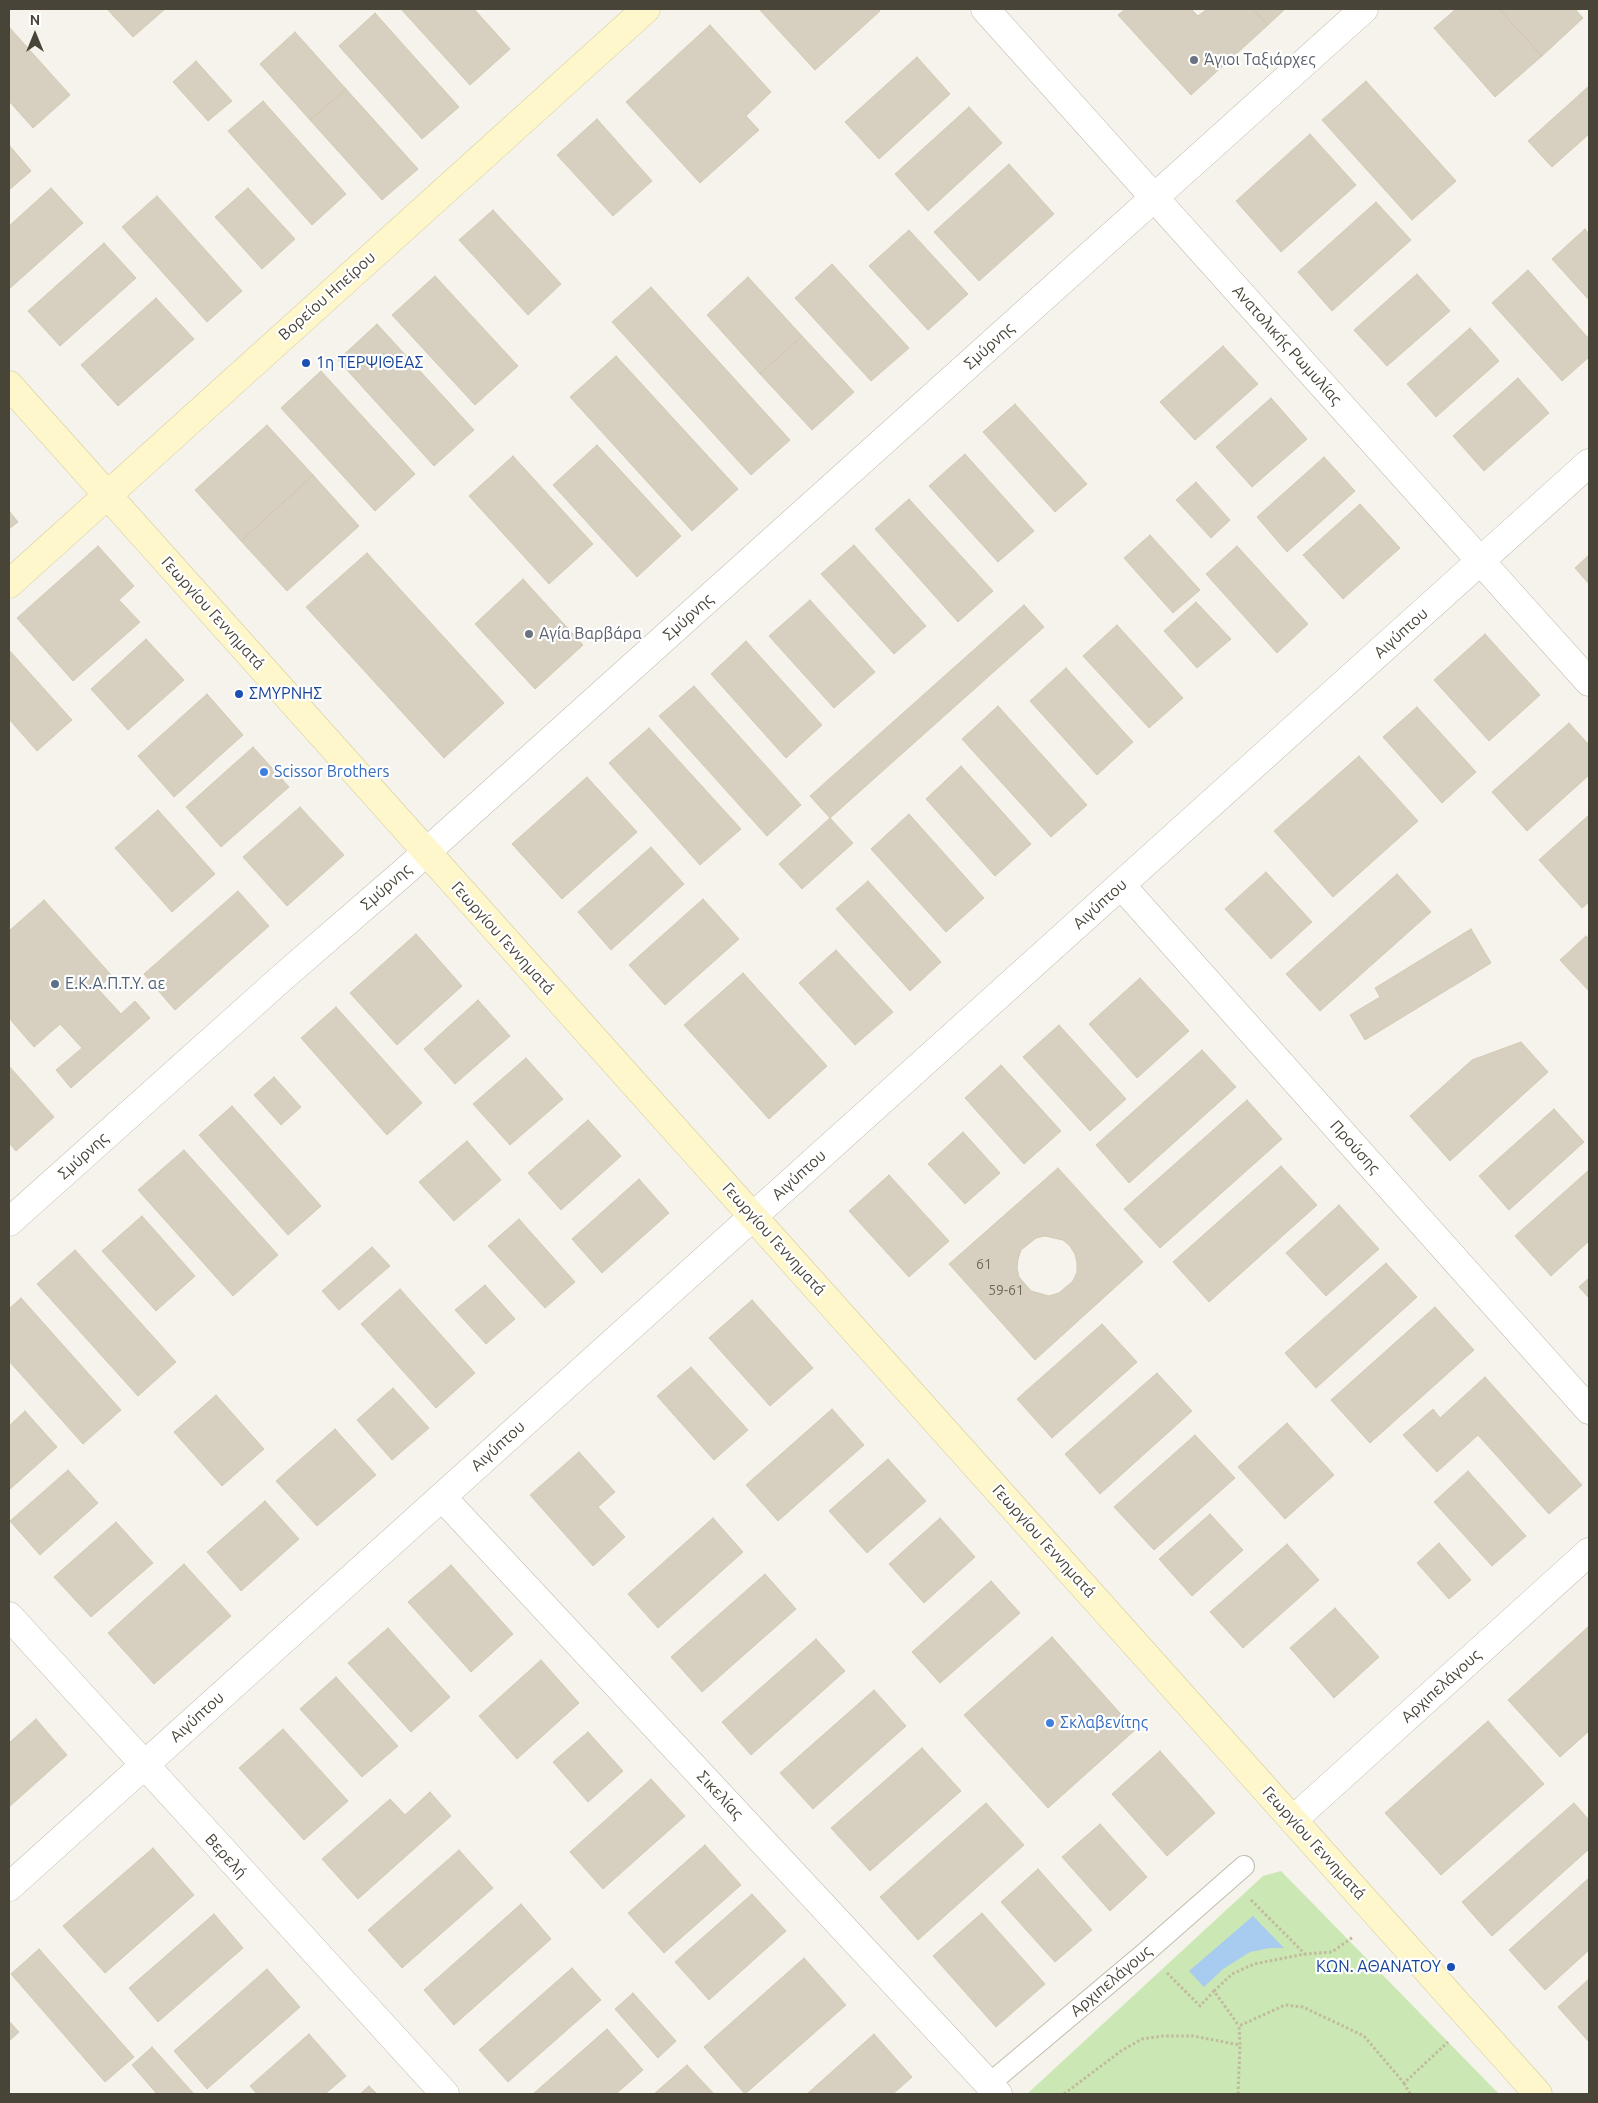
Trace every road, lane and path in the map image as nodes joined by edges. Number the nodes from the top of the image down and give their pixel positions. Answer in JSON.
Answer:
{"nodes":[{"id":1,"x":646,"y":9,"type":"edge"},
{"id":2,"x":985,"y":9,"type":"edge"},
{"id":3,"x":1364,"y":9,"type":"edge"},
{"id":4,"x":1154,"y":197,"type":"junction"},
{"id":5,"x":9,"y":384,"type":"edge"},
{"id":6,"x":1589,"y":463,"type":"edge"},
{"id":7,"x":108,"y":495,"type":"junction"},
{"id":8,"x":1481,"y":561,"type":"junction"},
{"id":9,"x":9,"y":584,"type":"edge"},
{"id":10,"x":1589,"y":682,"type":"edge"},
{"id":11,"x":426,"y":852,"type":"junction"},
{"id":12,"x":1121,"y":884,"type":"junction"},
{"id":13,"x":753,"y":1216,"type":"junction"},
{"id":14,"x":9,"y":1222,"type":"edge"},
{"id":15,"x":1589,"y":1410,"type":"edge"},
{"id":16,"x":442,"y":1497,"type":"junction"},
{"id":17,"x":1589,"y":1552,"type":"edge"},
{"id":18,"x":9,"y":1616,"type":"edge"},
{"id":19,"x":144,"y":1765,"type":"junction"},
{"id":20,"x":1293,"y":1820,"type":"junction"},
{"id":21,"x":1236,"y":1872,"type":"joint"},
{"id":22,"x":9,"y":1887,"type":"edge"},
{"id":23,"x":1381,"y":1918,"type":"junction"},
{"id":24,"x":1146,"y":1952,"type":"junction"},
{"id":25,"x":1305,"y":1954,"type":"junction"},
{"id":26,"x":1214,"y":1991,"type":"junction"},
{"id":27,"x":1471,"y":2019,"type":"junction"},
{"id":28,"x":1238,"y":2026,"type":"junction"},
{"id":29,"x":1240,"y":2045,"type":"junction"},
{"id":30,"x":1404,"y":2083,"type":"junction"},
{"id":31,"x":988,"y":2091,"type":"edge"},
{"id":32,"x":445,"y":2094,"type":"edge"},
{"id":33,"x":1064,"y":2094,"type":"edge"},
{"id":34,"x":1238,"y":2094,"type":"edge"},
{"id":35,"x":1410,"y":2094,"type":"edge"},
{"id":36,"x":1538,"y":2094,"type":"edge"}],
"edges":[{"from":1,"to":7,"type":"main road","name":"Βορείου Ηπείρου"},
{"from":2,"to":4,"type":"street","name":"Ανατολικής Ρωμυλίας"},
{"from":3,"to":4,"type":"street","name":"Σμύρνης"},
{"from":4,"to":8,"type":"street","name":"Ανατολικής Ρωμυλίας"},
{"from":4,"to":11,"type":"street","name":"Σμύρνης"},
{"from":5,"to":7,"type":"main road","name":"Γεωργίου Γεννηματά"},
{"from":6,"to":8,"type":"street","name":"Αιγύπτου"},
{"from":7,"to":9,"type":"main road","name":"Βορείου Ηπείρου"},
{"from":7,"to":11,"type":"main road","name":"Γεωργίου Γεννηματά"},
{"from":8,"to":10,"type":"street","name":"Ανατολικής Ρωμυλίας"},
{"from":8,"to":12,"type":"street","name":"Αιγύπτου"},
{"from":11,"to":13,"type":"main road","name":"Γεωργίου Γεννηματά"},
{"from":11,"to":14,"type":"street","name":"Σμύρνης"},
{"from":12,"to":13,"type":"street","name":"Αιγύπτου"},
{"from":12,"to":15,"type":"street","name":"Προύσης"},
{"from":13,"to":16,"type":"street","name":"Αιγύπτου"},
{"from":13,"to":20,"type":"main road","name":"Γεωργίου Γεννηματά"},
{"from":16,"to":19,"type":"street","name":"Αιγύπτου"},
{"from":16,"to":31,"type":"street","name":"Σικελίας"},
{"from":17,"to":20,"type":"street","name":"Αρχιπελάγους"},
{"from":18,"to":19,"type":"street","name":"Βερελή"},
{"from":19,"to":22,"type":"street","name":"Αιγύπτου"},
{"from":19,"to":32,"type":"street","name":"Βερελή"},
{"from":20,"to":23,"type":"main road","name":"Γεωργίου Γεννηματά"},
{"from":21,"to":24,"type":"lane","name":"Αρχιπελάγους"},
{"from":21,"to":25,"type":"path"},
{"from":23,"to":25,"type":"path"},
{"from":23,"to":27,"type":"main road","name":"Γεωργίου Γεννηματά"},
{"from":24,"to":26,"type":"path"},
{"from":24,"to":31,"type":"lane","name":"Αρχιπελάγους"},
{"from":25,"to":26,"type":"path"},
{"from":26,"to":28,"type":"path"},
{"from":27,"to":30,"type":"path"},
{"from":27,"to":36,"type":"main road","name":"Γεωργίου Γεννηματά"},
{"from":28,"to":29,"type":"path"},
{"from":28,"to":30,"type":"path"},
{"from":29,"to":33,"type":"path"},
{"from":29,"to":34,"type":"path"},
{"from":30,"to":35,"type":"path"}]}
